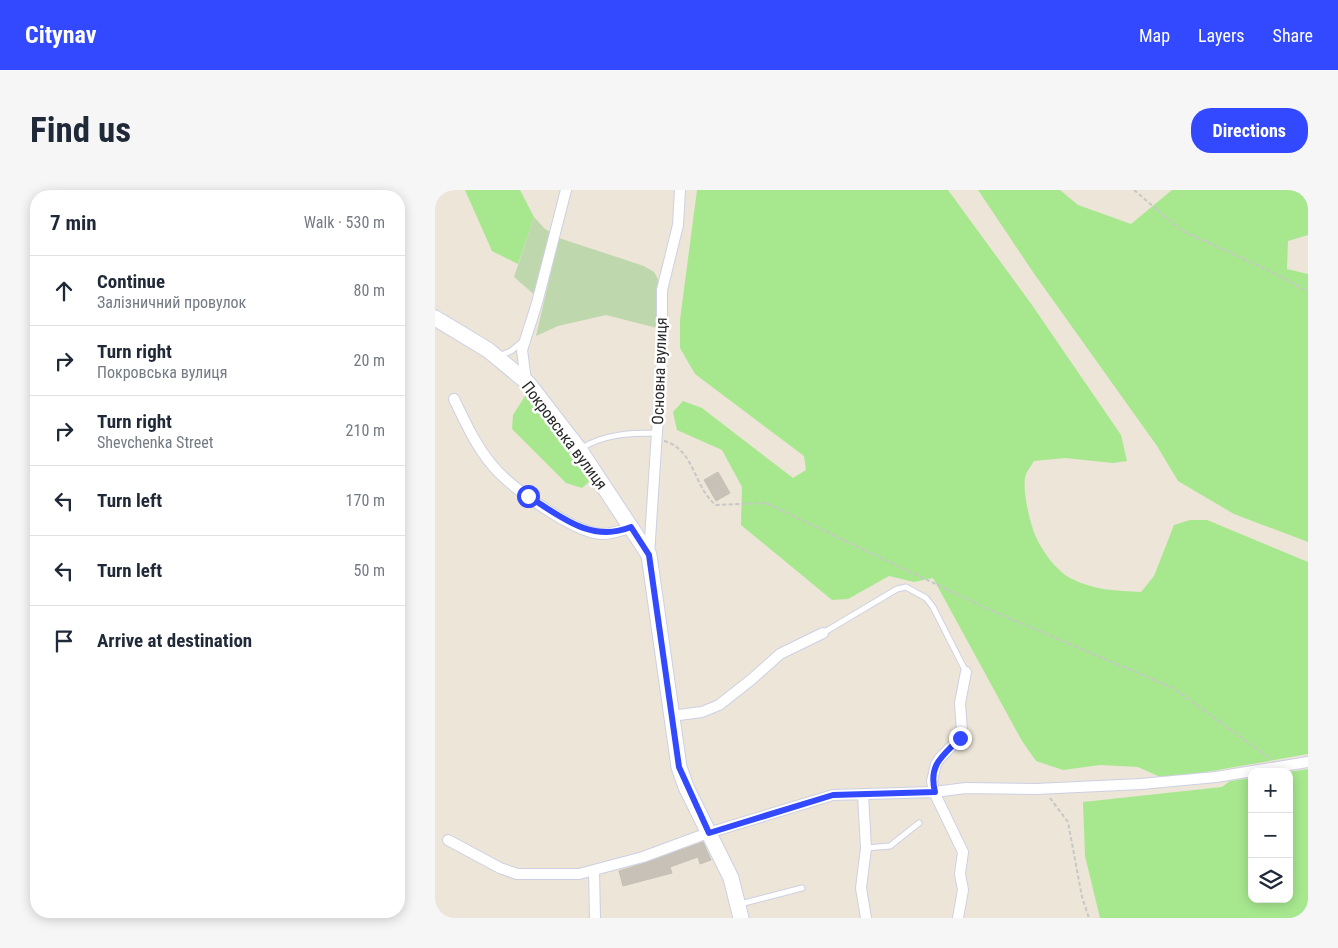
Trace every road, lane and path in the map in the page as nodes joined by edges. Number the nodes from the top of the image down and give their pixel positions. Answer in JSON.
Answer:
{"nodes":[{"id":1,"x":566,"y":190,"type":"edge"},
{"id":2,"x":680,"y":190,"type":"edge"},
{"id":3,"x":1134,"y":190,"type":"edge"},
{"id":4,"x":1308,"y":292,"type":"edge"},
{"id":5,"x":435,"y":318,"type":"edge"},
{"id":6,"x":524,"y":340,"type":"junction"},
{"id":7,"x":497,"y":357,"type":"junction"},
{"id":8,"x":526,"y":381,"type":"junction"},
{"id":9,"x":454,"y":399,"type":"dead end"},
{"id":10,"x":657,"y":436,"type":"junction"},
{"id":11,"x":579,"y":449,"type":"junction"},
{"id":12,"x":631,"y":527,"type":"junction"},
{"id":13,"x":649,"y":555,"type":"junction"},
{"id":14,"x":823,"y":633,"type":"joint"},
{"id":15,"x":966,"y":672,"type":"joint"},
{"id":16,"x":671,"y":716,"type":"junction"},
{"id":17,"x":1308,"y":762,"type":"edge"},
{"id":18,"x":1281,"y":766,"type":"junction"},
{"id":19,"x":1043,"y":788,"type":"junction"},
{"id":20,"x":935,"y":792,"type":"junction"},
{"id":21,"x":863,"y":795,"type":"junction"},
{"id":22,"x":919,"y":823,"type":"dead end"},
{"id":23,"x":709,"y":833,"type":"junction"},
{"id":24,"x":448,"y":840,"type":"dead end"},
{"id":25,"x":866,"y":848,"type":"junction"},
{"id":26,"x":594,"y":871,"type":"junction"},
{"id":27,"x":802,"y":888,"type":"dead end"},
{"id":28,"x":739,"y":911,"type":"edge"},
{"id":29,"x":595,"y":918,"type":"edge"},
{"id":30,"x":866,"y":918,"type":"edge"},
{"id":31,"x":958,"y":918,"type":"edge"},
{"id":32,"x":1089,"y":918,"type":"edge"}],
"edges":[{"from":1,"to":6,"type":"street"},
{"from":2,"to":10,"type":"street","name":"Основна вулиця"},
{"from":3,"to":4,"type":"path"},
{"from":5,"to":7,"type":"street","name":"Покровська вулиця"},
{"from":6,"to":7,"type":"lane"},
{"from":6,"to":8,"type":"street"},
{"from":7,"to":8,"type":"street","name":"Покровська вулиця"},
{"from":8,"to":11,"type":"street","name":"Покровська вулиця"},
{"from":9,"to":12,"type":"street"},
{"from":10,"to":11,"type":"lane"},
{"from":10,"to":13,"type":"street","name":"Основна вулиця"},
{"from":10,"to":18,"type":"path"},
{"from":11,"to":12,"type":"street","name":"Покровська вулиця"},
{"from":12,"to":13,"type":"street","name":"Покровська вулиця"},
{"from":13,"to":16,"type":"street"},
{"from":14,"to":15,"type":"lane"},
{"from":14,"to":16,"type":"street"},
{"from":15,"to":20,"type":"street"},
{"from":16,"to":23,"type":"street"},
{"from":17,"to":18,"type":"street"},
{"from":18,"to":19,"type":"street"},
{"from":19,"to":20,"type":"street"},
{"from":19,"to":32,"type":"path"},
{"from":20,"to":21,"type":"street"},
{"from":20,"to":31,"type":"street"},
{"from":21,"to":23,"type":"street"},
{"from":21,"to":25,"type":"street"},
{"from":22,"to":25,"type":"lane"},
{"from":23,"to":26,"type":"street"},
{"from":23,"to":28,"type":"street"},
{"from":24,"to":26,"type":"street"},
{"from":25,"to":30,"type":"street"},
{"from":26,"to":29,"type":"street"},
{"from":27,"to":28,"type":"lane"}]}
